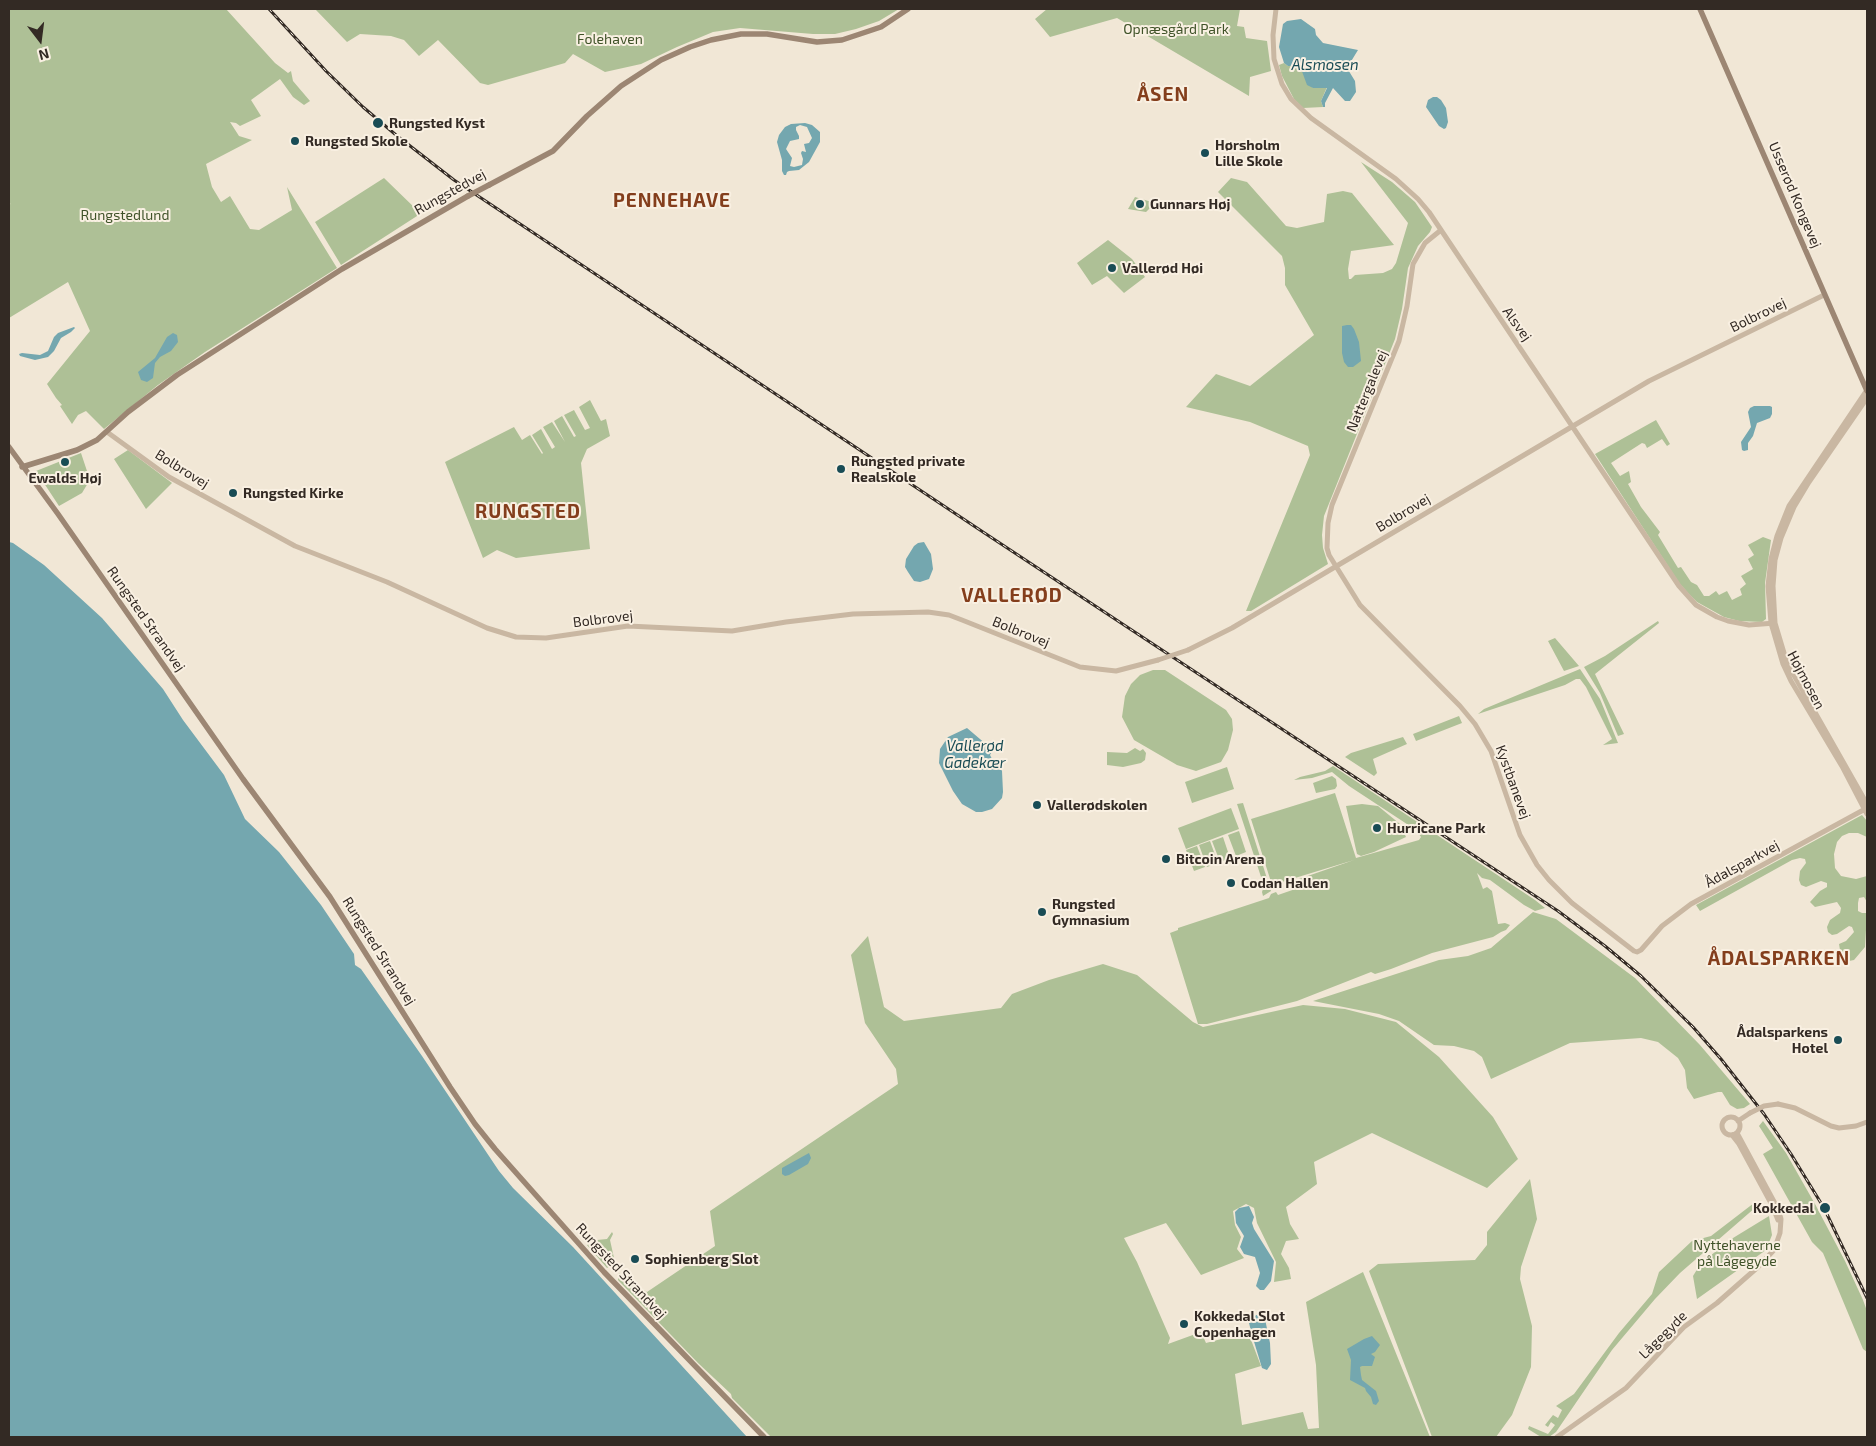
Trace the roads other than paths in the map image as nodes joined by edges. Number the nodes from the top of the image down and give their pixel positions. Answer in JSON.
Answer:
{"nodes":[{"id":1,"x":908,"y":9,"type":"edge"},
{"id":2,"x":1276,"y":9,"type":"edge"},
{"id":3,"x":1700,"y":9,"type":"edge"},
{"id":4,"x":1441,"y":230,"type":"junction"},
{"id":5,"x":1824,"y":295,"type":"junction"},
{"id":6,"x":1867,"y":391,"type":"edge"},
{"id":7,"x":1867,"y":398,"type":"edge"},
{"id":8,"x":1572,"y":426,"type":"junction"},
{"id":9,"x":106,"y":432,"type":"junction"},
{"id":10,"x":9,"y":447,"type":"edge"},
{"id":11,"x":22,"y":467,"type":"junction"},
{"id":12,"x":1336,"y":566,"type":"junction"},
{"id":13,"x":1773,"y":623,"type":"junction"},
{"id":14,"x":1867,"y":804,"type":"edge"},
{"id":15,"x":1866,"y":811,"type":"edge"},
{"id":16,"x":1637,"y":952,"type":"joint"},
{"id":17,"x":1738,"y":1120,"type":"junction"},
{"id":18,"x":1867,"y":1122,"type":"edge"},
{"id":19,"x":1735,"y":1134,"type":"junction"},
{"id":20,"x":764,"y":1437,"type":"edge"},
{"id":21,"x":1557,"y":1437,"type":"edge"}],
"edges":[{"from":1,"to":9,"type":"main road","name":"Rungstedvej","bridge":true},
{"from":2,"to":4,"type":"street","name":"Alsvej"},
{"from":3,"to":5,"type":"main road","name":"Usserød Kongevej"},
{"from":4,"to":8,"type":"street","name":"Alsvej"},
{"from":4,"to":12,"type":"street","name":"Nattergalevej"},
{"from":5,"to":6,"type":"main road","name":"Usserød Kongevej"},
{"from":5,"to":8,"type":"street","name":"Bolbrovej"},
{"from":6,"to":13,"type":"street","name":"Højmosen"},
{"from":7,"to":13,"type":"street","name":"Højmosen"},
{"from":8,"to":12,"type":"street","name":"Bolbrovej"},
{"from":8,"to":13,"type":"street","name":"Alsvej"},
{"from":9,"to":11,"type":"main road","name":"Rungstedvej"},
{"from":9,"to":12,"type":"street","name":"Bolbrovej","bridge":true},
{"from":10,"to":11,"type":"main road","name":"Rungsted Strandvej"},
{"from":11,"to":20,"type":"main road","name":"Rungsted Strandvej"},
{"from":12,"to":16,"type":"street","name":"Kystbanevej"},
{"from":13,"to":14,"type":"street","name":"Højmosen"},
{"from":13,"to":15,"type":"street","name":"Højmosen"},
{"from":15,"to":16,"type":"street","name":"Ådalsparkvej"},
{"from":17,"to":18,"type":"street","bridge":true},
{"from":17,"to":19,"type":"street"},
{"from":17,"to":19,"type":"street"},
{"from":19,"to":21,"type":"street","name":"Lågegyde"}]}
